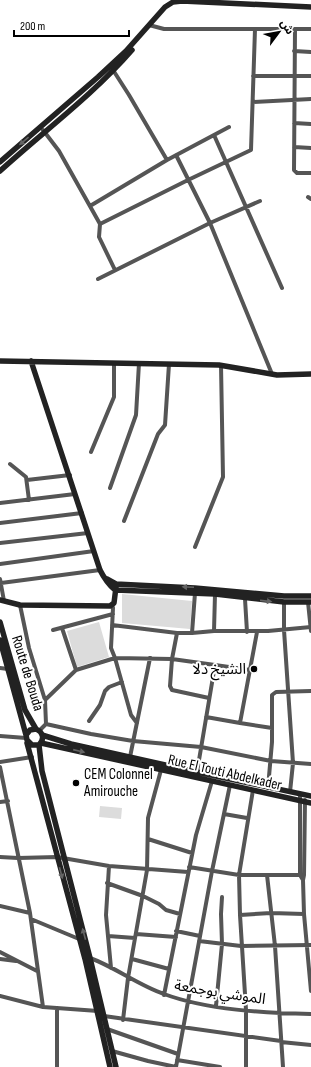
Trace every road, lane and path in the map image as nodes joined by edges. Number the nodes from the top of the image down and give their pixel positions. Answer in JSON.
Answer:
{"nodes":[{"id":1,"x":168,"y":2,"type":"edge"},
{"id":2,"x":224,"y":2,"type":"edge"},
{"id":3,"x":279,"y":3,"type":"edge"},
{"id":4,"x":311,"y":7,"type":"edge"},
{"id":5,"x":151,"y":26,"type":"junction"},
{"id":6,"x":255,"y":29,"type":"junction"},
{"id":7,"x":295,"y":29,"type":"junction"},
{"id":8,"x":311,"y":29,"type":"edge"},
{"id":9,"x":294,"y":51,"type":"junction"},
{"id":10,"x":311,"y":52,"type":"edge"},
{"id":11,"x":113,"y":70,"type":"junction"},
{"id":12,"x":253,"y":76,"type":"junction"},
{"id":13,"x":294,"y":76,"type":"junction"},
{"id":14,"x":311,"y":76,"type":"edge"},
{"id":15,"x":294,"y":100,"type":"junction"},
{"id":16,"x":311,"y":100,"type":"edge"},
{"id":17,"x":253,"y":102,"type":"junction"},
{"id":18,"x":294,"y":123,"type":"junction"},
{"id":19,"x":311,"y":124,"type":"edge"},
{"id":20,"x":229,"y":127,"type":"dead end"},
{"id":21,"x":42,"y":129,"type":"junction"},
{"id":22,"x":214,"y":135,"type":"junction"},
{"id":23,"x":294,"y":148,"type":"junction"},
{"id":24,"x":311,"y":148,"type":"edge"},
{"id":25,"x":176,"y":155,"type":"junction"},
{"id":26,"x":167,"y":160,"type":"junction"},
{"id":27,"x":0,"y":162,"type":"edge"},
{"id":28,"x":226,"y":162,"type":"junction"},
{"id":29,"x":0,"y":171,"type":"edge"},
{"id":30,"x":311,"y":173,"type":"edge"},
{"id":31,"x":188,"y":180,"type":"junction"},
{"id":32,"x":260,"y":201,"type":"dead end"},
{"id":33,"x":90,"y":206,"type":"junction"},
{"id":34,"x":246,"y":207,"type":"junction"},
{"id":35,"x":210,"y":223,"type":"junction"},
{"id":36,"x":100,"y":224,"type":"junction"},
{"id":37,"x":116,"y":270,"type":"junction"},
{"id":38,"x":98,"y":279,"type":"dead end"},
{"id":39,"x":282,"y":288,"type":"dead end"},
{"id":40,"x":0,"y":361,"type":"edge"},
{"id":41,"x":31,"y":361,"type":"junction"},
{"id":42,"x":114,"y":363,"type":"junction"},
{"id":43,"x":139,"y":363,"type":"junction"},
{"id":44,"x":169,"y":364,"type":"junction"},
{"id":45,"x":221,"y":365,"type":"junction"},
{"id":46,"x":272,"y":374,"type":"junction"},
{"id":47,"x":311,"y":374,"type":"edge"},
{"id":48,"x":91,"y":452,"type":"dead end"},
{"id":49,"x":10,"y":464,"type":"dead end"},
{"id":50,"x":70,"y":475,"type":"junction"},
{"id":51,"x":27,"y":480,"type":"junction"},
{"id":52,"x":110,"y":488,"type":"dead end"},
{"id":53,"x":76,"y":494,"type":"junction"},
{"id":54,"x":29,"y":500,"type":"junction"},
{"id":55,"x":0,"y":503,"type":"edge"},
{"id":56,"x":82,"y":513,"type":"junction"},
{"id":57,"x":124,"y":521,"type":"dead end"},
{"id":58,"x":0,"y":523,"type":"edge"},
{"id":59,"x":88,"y":533,"type":"junction"},
{"id":60,"x":0,"y":543,"type":"edge"},
{"id":61,"x":195,"y":547,"type":"dead end"},
{"id":62,"x":94,"y":551,"type":"junction"},
{"id":63,"x":0,"y":564,"type":"edge"},
{"id":64,"x":100,"y":570,"type":"junction"},
{"id":65,"x":0,"y":581,"type":"edge"},
{"id":66,"x":116,"y":587,"type":"junction"},
{"id":67,"x":195,"y":593,"type":"junction"},
{"id":68,"x":215,"y":594,"type":"junction"},
{"id":69,"x":245,"y":599,"type":"junction"},
{"id":70,"x":2,"y":600,"type":"edge"},
{"id":71,"x":310,"y":600,"type":"edge"},
{"id":72,"x":284,"y":602,"type":"junction"},
{"id":73,"x":112,"y":605,"type":"junction"},
{"id":74,"x":20,"y":606,"type":"junction"},
{"id":75,"x":113,"y":614,"type":"junction"},
{"id":76,"x":0,"y":622,"type":"edge"},
{"id":77,"x":112,"y":624,"type":"junction"},
{"id":78,"x":311,"y":627,"type":"edge"},
{"id":79,"x":62,"y":628,"type":"junction"},
{"id":80,"x":53,"y":630,"type":"dead end"},
{"id":81,"x":284,"y":630,"type":"junction"},
{"id":82,"x":214,"y":631,"type":"junction"},
{"id":83,"x":311,"y":631,"type":"edge"},
{"id":84,"x":247,"y":632,"type":"junction"},
{"id":85,"x":257,"y":632,"type":"junction"},
{"id":86,"x":177,"y":633,"type":"junction"},
{"id":87,"x":192,"y":633,"type":"junction"},
{"id":88,"x":0,"y":640,"type":"edge"},
{"id":89,"x":115,"y":658,"type":"junction"},
{"id":90,"x":150,"y":658,"type":"junction"},
{"id":91,"x":172,"y":659,"type":"junction"},
{"id":92,"x":215,"y":665,"type":"junction"},
{"id":93,"x":0,"y":668,"type":"edge"},
{"id":94,"x":8,"y":669,"type":"junction"},
{"id":95,"x":76,"y":670,"type":"junction"},
{"id":96,"x":250,"y":670,"type":"junction"},
{"id":97,"x":122,"y":682,"type":"junction"},
{"id":98,"x":311,"y":691,"type":"edge"},
{"id":99,"x":288,"y":692,"type":"junction"},
{"id":100,"x":209,"y":698,"type":"junction"},
{"id":101,"x":45,"y":700,"type":"junction"},
{"id":102,"x":206,"y":717,"type":"junction"},
{"id":103,"x":89,"y":721,"type":"dead end"},
{"id":104,"x":137,"y":723,"type":"junction"},
{"id":105,"x":240,"y":723,"type":"junction"},
{"id":106,"x":46,"y":724,"type":"junction"},
{"id":107,"x":272,"y":728,"type":"junction"},
{"id":108,"x":39,"y":732,"type":"junction"},
{"id":109,"x":0,"y":736,"type":"edge"},
{"id":110,"x":26,"y":738,"type":"junction"},
{"id":111,"x":133,"y":741,"type":"junction"},
{"id":112,"x":40,"y":744,"type":"junction"},
{"id":113,"x":201,"y":747,"type":"junction"},
{"id":114,"x":32,"y":757,"type":"junction"},
{"id":115,"x":130,"y":757,"type":"junction"},
{"id":116,"x":271,"y":761,"type":"junction"},
{"id":117,"x":0,"y":762,"type":"edge"},
{"id":118,"x":293,"y":764,"type":"junction"},
{"id":119,"x":311,"y":764,"type":"edge"},
{"id":120,"x":0,"y":767,"type":"edge"},
{"id":121,"x":161,"y":770,"type":"junction"},
{"id":122,"x":197,"y":772,"type":"junction"},
{"id":123,"x":212,"y":781,"type":"junction"},
{"id":124,"x":230,"y":785,"type":"junction"},
{"id":125,"x":268,"y":788,"type":"junction"},
{"id":126,"x":253,"y":790,"type":"junction"},
{"id":127,"x":290,"y":792,"type":"junction"},
{"id":128,"x":306,"y":795,"type":"edge"},
{"id":129,"x":8,"y":801,"type":"junction"},
{"id":130,"x":0,"y":802,"type":"edge"},
{"id":131,"x":305,"y":802,"type":"edge"},
{"id":132,"x":224,"y":814,"type":"junction"},
{"id":133,"x":247,"y":818,"type":"junction"},
{"id":134,"x":148,"y":838,"type":"junction"},
{"id":135,"x":192,"y":853,"type":"junction"},
{"id":136,"x":0,"y":857,"type":"edge"},
{"id":137,"x":57,"y":857,"type":"junction"},
{"id":138,"x":18,"y":858,"type":"junction"},
{"id":139,"x":64,"y":858,"type":"junction"},
{"id":140,"x":108,"y":866,"type":"junction"},
{"id":141,"x":189,"y":868,"type":"junction"},
{"id":142,"x":147,"y":870,"type":"junction"},
{"id":143,"x":212,"y":871,"type":"junction"},
{"id":144,"x":188,"y":872,"type":"junction"},
{"id":145,"x":239,"y":874,"type":"junction"},
{"id":146,"x":267,"y":875,"type":"junction"},
{"id":147,"x":302,"y":875,"type":"junction"},
{"id":148,"x":107,"y":883,"type":"junction"},
{"id":149,"x":143,"y":896,"type":"junction"},
{"id":150,"x":222,"y":897,"type":"dead end"},
{"id":151,"x":0,"y":906,"type":"edge"},
{"id":152,"x":30,"y":913,"type":"junction"},
{"id":153,"x":271,"y":913,"type":"junction"},
{"id":154,"x":180,"y":914,"type":"junction"},
{"id":155,"x":304,"y":914,"type":"junction"},
{"id":156,"x":240,"y":915,"type":"junction"},
{"id":157,"x":31,"y":920,"type":"junction"},
{"id":158,"x":176,"y":931,"type":"junction"},
{"id":159,"x":108,"y":936,"type":"junction"},
{"id":160,"x":136,"y":936,"type":"junction"},
{"id":161,"x":176,"y":937,"type":"junction"},
{"id":162,"x":200,"y":938,"type":"junction"},
{"id":163,"x":79,"y":939,"type":"junction"},
{"id":164,"x":222,"y":944,"type":"junction"},
{"id":165,"x":309,"y":945,"type":"edge"},
{"id":166,"x":241,"y":946,"type":"junction"},
{"id":167,"x":275,"y":946,"type":"junction"},
{"id":168,"x":0,"y":952,"type":"edge"},
{"id":169,"x":0,"y":959,"type":"edge"},
{"id":170,"x":87,"y":959,"type":"junction"},
{"id":171,"x":132,"y":959,"type":"junction"},
{"id":172,"x":19,"y":961,"type":"junction"},
{"id":173,"x":310,"y":967,"type":"edge"},
{"id":174,"x":111,"y":968,"type":"junction"},
{"id":175,"x":169,"y":969,"type":"junction"},
{"id":176,"x":37,"y":970,"type":"junction"},
{"id":177,"x":128,"y":978,"type":"junction"},
{"id":178,"x":311,"y":991,"type":"edge"},
{"id":179,"x":164,"y":994,"type":"junction"},
{"id":180,"x":0,"y":996,"type":"edge"},
{"id":181,"x":188,"y":1002,"type":"junction"},
{"id":182,"x":216,"y":1006,"type":"junction"},
{"id":183,"x":42,"y":1007,"type":"junction"},
{"id":184,"x":57,"y":1008,"type":"junction"},
{"id":185,"x":100,"y":1010,"type":"junction"},
{"id":186,"x":246,"y":1010,"type":"junction"},
{"id":187,"x":280,"y":1013,"type":"junction"},
{"id":188,"x":311,"y":1014,"type":"edge"},
{"id":189,"x":104,"y":1016,"type":"junction"},
{"id":190,"x":122,"y":1020,"type":"junction"},
{"id":191,"x":184,"y":1028,"type":"junction"},
{"id":192,"x":107,"y":1029,"type":"junction"},
{"id":193,"x":246,"y":1035,"type":"junction"},
{"id":194,"x":281,"y":1041,"type":"junction"},
{"id":195,"x":311,"y":1045,"type":"edge"},
{"id":196,"x":112,"y":1051,"type":"junction"},
{"id":197,"x":178,"y":1054,"type":"junction"},
{"id":198,"x":177,"y":1060,"type":"junction"},
{"id":199,"x":57,"y":1067,"type":"edge"},
{"id":200,"x":110,"y":1067,"type":"edge"},
{"id":201,"x":116,"y":1067,"type":"edge"},
{"id":202,"x":176,"y":1067,"type":"edge"},
{"id":203,"x":217,"y":1067,"type":"edge"},
{"id":204,"x":220,"y":1067,"type":"edge"},
{"id":205,"x":246,"y":1067,"type":"edge"},
{"id":206,"x":283,"y":1067,"type":"edge"}],
"edges":[{"from":1,"to":2,"type":"street"},
{"from":1,"to":5,"type":"street"},
{"from":2,"to":3,"type":"street"},
{"from":3,"to":4,"type":"street"},
{"from":5,"to":6,"type":"street"},
{"from":5,"to":11,"type":"street"},
{"from":5,"to":21,"type":"street"},
{"from":6,"to":7,"type":"street"},
{"from":6,"to":12,"type":"street"},
{"from":7,"to":8,"type":"street"},
{"from":7,"to":9,"type":"street"},
{"from":9,"to":10,"type":"street"},
{"from":9,"to":13,"type":"street"},
{"from":11,"to":21,"type":"street"},
{"from":11,"to":26,"type":"street"},
{"from":12,"to":13,"type":"street"},
{"from":12,"to":17,"type":"street"},
{"from":13,"to":14,"type":"street"},
{"from":13,"to":15,"type":"street"},
{"from":15,"to":16,"type":"street"},
{"from":15,"to":17,"type":"street"},
{"from":15,"to":18,"type":"street"},
{"from":17,"to":28,"type":"street"},
{"from":18,"to":19,"type":"street"},
{"from":18,"to":23,"type":"street"},
{"from":20,"to":22,"type":"street"},
{"from":21,"to":27,"type":"street","one_way":true},
{"from":21,"to":29,"type":"street"},
{"from":21,"to":33,"type":"street"},
{"from":22,"to":25,"type":"street"},
{"from":22,"to":28,"type":"street"},
{"from":23,"to":24,"type":"street"},
{"from":23,"to":30,"type":"street"},
{"from":25,"to":26,"type":"street"},
{"from":25,"to":31,"type":"street"},
{"from":26,"to":33,"type":"street"},
{"from":28,"to":31,"type":"street"},
{"from":28,"to":34,"type":"street"},
{"from":31,"to":35,"type":"street"},
{"from":31,"to":36,"type":"street"},
{"from":32,"to":34,"type":"street"},
{"from":33,"to":36,"type":"street"},
{"from":34,"to":35,"type":"street"},
{"from":34,"to":39,"type":"street"},
{"from":35,"to":37,"type":"street"},
{"from":35,"to":46,"type":"street"},
{"from":36,"to":37,"type":"street"},
{"from":37,"to":38,"type":"street"},
{"from":40,"to":41,"type":"street"},
{"from":41,"to":42,"type":"street"},
{"from":41,"to":50,"type":"street"},
{"from":42,"to":43,"type":"street"},
{"from":42,"to":48,"type":"street"},
{"from":43,"to":44,"type":"street"},
{"from":43,"to":52,"type":"street"},
{"from":44,"to":45,"type":"street"},
{"from":44,"to":57,"type":"street"},
{"from":45,"to":46,"type":"street"},
{"from":45,"to":61,"type":"street"},
{"from":46,"to":47,"type":"street"},
{"from":49,"to":51,"type":"street"},
{"from":50,"to":51,"type":"street"},
{"from":50,"to":53,"type":"street"},
{"from":51,"to":54,"type":"street"},
{"from":53,"to":54,"type":"street"},
{"from":53,"to":56,"type":"street"},
{"from":54,"to":55,"type":"street"},
{"from":56,"to":58,"type":"street"},
{"from":56,"to":59,"type":"street"},
{"from":59,"to":60,"type":"street"},
{"from":59,"to":62,"type":"street"},
{"from":62,"to":63,"type":"street"},
{"from":62,"to":64,"type":"street"},
{"from":64,"to":65,"type":"street"},
{"from":64,"to":66,"type":"street"},
{"from":65,"to":70,"type":"street"},
{"from":66,"to":67,"type":"street"},
{"from":71,"to":66,"type":"street","one_way":true},
{"from":66,"to":73,"type":"street"},
{"from":67,"to":68,"type":"street"},
{"from":67,"to":87,"type":"street"},
{"from":68,"to":69,"type":"street"},
{"from":68,"to":82,"type":"street"},
{"from":69,"to":72,"type":"street","one_way":true},
{"from":69,"to":84,"type":"street"},
{"from":70,"to":74,"type":"street"},
{"from":71,"to":72,"type":"street"},
{"from":71,"to":78,"type":"street"},
{"from":72,"to":81,"type":"street"},
{"from":73,"to":74,"type":"street"},
{"from":73,"to":75,"type":"street"},
{"from":74,"to":101,"type":"street"},
{"from":75,"to":77,"type":"street"},
{"from":75,"to":79,"type":"street"},
{"from":76,"to":108,"type":"street","name":"Route de Bouda"},
{"from":77,"to":86,"type":"street"},
{"from":77,"to":89,"type":"street"},
{"from":78,"to":81,"type":"street"},
{"from":78,"to":83,"type":"street"},
{"from":79,"to":80,"type":"street"},
{"from":79,"to":95,"type":"street"},
{"from":81,"to":85,"type":"street"},
{"from":81,"to":99,"type":"street"},
{"from":82,"to":84,"type":"street"},
{"from":82,"to":87,"type":"street"},
{"from":84,"to":85,"type":"street"},
{"from":85,"to":96,"type":"street"},
{"from":86,"to":87,"type":"street"},
{"from":86,"to":91,"type":"street"},
{"from":88,"to":94,"type":"street","name":"Route de Bouda"},
{"from":89,"to":90,"type":"street"},
{"from":89,"to":95,"type":"street"},
{"from":89,"to":97,"type":"street"},
{"from":90,"to":91,"type":"street"},
{"from":90,"to":104,"type":"street"},
{"from":91,"to":92,"type":"street"},
{"from":91,"to":100,"type":"street"},
{"from":92,"to":96,"type":"street"},
{"from":92,"to":100,"type":"street"},
{"from":93,"to":94,"type":"street"},
{"from":94,"to":110,"type":"street","name":"Route de Bouda"},
{"from":95,"to":101,"type":"street"},
{"from":96,"to":105,"type":"street"},
{"from":97,"to":103,"type":"street"},
{"from":97,"to":104,"type":"street"},
{"from":98,"to":99,"type":"street"},
{"from":99,"to":107,"type":"street"},
{"from":99,"to":118,"type":"street"},
{"from":100,"to":102,"type":"street"},
{"from":101,"to":106,"type":"street"},
{"from":102,"to":105,"type":"street"},
{"from":102,"to":113,"type":"street"},
{"from":104,"to":111,"type":"street"},
{"from":105,"to":107,"type":"street"},
{"from":106,"to":108,"type":"street"},
{"from":106,"to":111,"type":"street"},
{"from":107,"to":116,"type":"street"},
{"from":108,"to":110,"type":"street"},
{"from":108,"to":112,"type":"street"},
{"from":108,"to":115,"type":"street","name":"Rue El Touti Abdelkader"},
{"from":109,"to":110,"type":"street"},
{"from":110,"to":112,"type":"street","name":"Rue El Touti Abdelkader"},
{"from":110,"to":114,"type":"street","name":"Route de Bouda"},
{"from":111,"to":113,"type":"street"},
{"from":111,"to":115,"type":"street"},
{"from":112,"to":121,"type":"street","name":"Rue El Touti Abdelkader","one_way":true},
{"from":112,"to":139,"type":"street"},
{"from":113,"to":116,"type":"street"},
{"from":113,"to":122,"type":"street"},
{"from":114,"to":117,"type":"street"},
{"from":114,"to":137,"type":"street","name":"Route de Bouda"},
{"from":115,"to":122,"type":"street","name":"Rue El Touti Abdelkader"},
{"from":116,"to":118,"type":"street"},
{"from":116,"to":125,"type":"street"},
{"from":118,"to":119,"type":"street"},
{"from":118,"to":127,"type":"street"},
{"from":120,"to":129,"type":"street"},
{"from":121,"to":123,"type":"street","name":"Rue El Touti Abdelkader"},
{"from":121,"to":134,"type":"street"},
{"from":122,"to":125,"type":"street","name":"Rue El Touti Abdelkader"},
{"from":123,"to":124,"type":"street","name":"Rue El Touti Abdelkader"},
{"from":123,"to":135,"type":"street"},
{"from":124,"to":126,"type":"street","name":"Rue El Touti Abdelkader"},
{"from":124,"to":132,"type":"street"},
{"from":125,"to":127,"type":"street","name":"Rue El Touti Abdelkader"},
{"from":126,"to":131,"type":"street","name":"Rue El Touti Abdelkader"},
{"from":126,"to":133,"type":"street"},
{"from":127,"to":128,"type":"street","name":"Rue El Touti Abdelkader"},
{"from":128,"to":131,"type":"street"},
{"from":129,"to":130,"type":"street"},
{"from":129,"to":138,"type":"street"},
{"from":131,"to":147,"type":"street"},
{"from":132,"to":133,"type":"street"},
{"from":132,"to":143,"type":"street"},
{"from":133,"to":145,"type":"street"},
{"from":134,"to":135,"type":"street"},
{"from":134,"to":142,"type":"street"},
{"from":135,"to":141,"type":"street"},
{"from":136,"to":138,"type":"street"},
{"from":137,"to":138,"type":"street"},
{"from":137,"to":139,"type":"street"},
{"from":137,"to":163,"type":"street","name":"Route de Bouda","one_way":true},
{"from":138,"to":152,"type":"street"},
{"from":139,"to":140,"type":"street"},
{"from":170,"to":139,"type":"street","one_way":true},
{"from":140,"to":142,"type":"street"},
{"from":140,"to":148,"type":"street"},
{"from":141,"to":143,"type":"street"},
{"from":141,"to":144,"type":"street"},
{"from":142,"to":144,"type":"street"},
{"from":142,"to":149,"type":"street"},
{"from":143,"to":145,"type":"street"},
{"from":143,"to":162,"type":"street"},
{"from":144,"to":154,"type":"street"},
{"from":145,"to":146,"type":"street"},
{"from":145,"to":156,"type":"street"},
{"from":146,"to":147,"type":"street"},
{"from":146,"to":153,"type":"street"},
{"from":147,"to":155,"type":"street"},
{"from":148,"to":149,"type":"street"},
{"from":148,"to":159,"type":"street"},
{"from":149,"to":154,"type":"street"},
{"from":149,"to":160,"type":"street"},
{"from":150,"to":164,"type":"street"},
{"from":151,"to":152,"type":"street"},
{"from":152,"to":157,"type":"street"},
{"from":153,"to":155,"type":"street"},
{"from":153,"to":156,"type":"street"},
{"from":153,"to":167,"type":"street"},
{"from":154,"to":158,"type":"street"},
{"from":155,"to":165,"type":"street"},
{"from":156,"to":166,"type":"street"},
{"from":157,"to":163,"type":"street"},
{"from":157,"to":176,"type":"street"},
{"from":158,"to":161,"type":"street"},
{"from":158,"to":162,"type":"street"},
{"from":159,"to":160,"type":"street"},
{"from":159,"to":174,"type":"street"},
{"from":160,"to":161,"type":"street"},
{"from":160,"to":171,"type":"street"},
{"from":161,"to":175,"type":"street"},
{"from":162,"to":164,"type":"street"},
{"from":162,"to":181,"type":"street"},
{"from":163,"to":170,"type":"street","name":"Route de Bouda"},
{"from":164,"to":166,"type":"street"},
{"from":164,"to":182,"type":"street"},
{"from":165,"to":167,"type":"street"},
{"from":165,"to":173,"type":"street"},
{"from":166,"to":167,"type":"street"},
{"from":166,"to":186,"type":"street"},
{"from":167,"to":187,"type":"street"},
{"from":168,"to":172,"type":"street"},
{"from":169,"to":172,"type":"street"},
{"from":170,"to":174,"type":"street","name":"الموشي بوجمعة"},
{"from":170,"to":185,"type":"street"},
{"from":171,"to":175,"type":"street"},
{"from":171,"to":177,"type":"street"},
{"from":172,"to":176,"type":"street"},
{"from":173,"to":178,"type":"street"},
{"from":174,"to":177,"type":"street","name":"الموشي بوجمعة"},
{"from":175,"to":179,"type":"street"},
{"from":176,"to":183,"type":"street"},
{"from":177,"to":179,"type":"street","name":"الموشي بوجمعة"},
{"from":177,"to":190,"type":"street"},
{"from":179,"to":181,"type":"street","name":"الموشي بوجمعة"},
{"from":180,"to":183,"type":"street"},
{"from":181,"to":182,"type":"street","name":"الموشي بوجمعة"},
{"from":181,"to":191,"type":"street"},
{"from":182,"to":186,"type":"street","name":"الموشي بوجمعة"},
{"from":183,"to":184,"type":"street"},
{"from":184,"to":185,"type":"street"},
{"from":184,"to":199,"type":"street"},
{"from":185,"to":189,"type":"street"},
{"from":185,"to":200,"type":"street"},
{"from":186,"to":187,"type":"street","name":"الموشي بوجمعة"},
{"from":186,"to":193,"type":"street"},
{"from":187,"to":188,"type":"street","name":"الموشي بوجمعة"},
{"from":187,"to":194,"type":"street"},
{"from":189,"to":190,"type":"street"},
{"from":189,"to":192,"type":"street"},
{"from":190,"to":191,"type":"street"},
{"from":191,"to":193,"type":"street"},
{"from":191,"to":197,"type":"street"},
{"from":192,"to":196,"type":"street"},
{"from":192,"to":197,"type":"street"},
{"from":193,"to":194,"type":"street"},
{"from":193,"to":205,"type":"street"},
{"from":194,"to":195,"type":"street"},
{"from":194,"to":206,"type":"street"},
{"from":196,"to":201,"type":"street"},
{"from":196,"to":202,"type":"street"},
{"from":197,"to":198,"type":"street"},
{"from":198,"to":202,"type":"street"},
{"from":198,"to":203,"type":"street"},
{"from":203,"to":204,"type":"street"}]}
